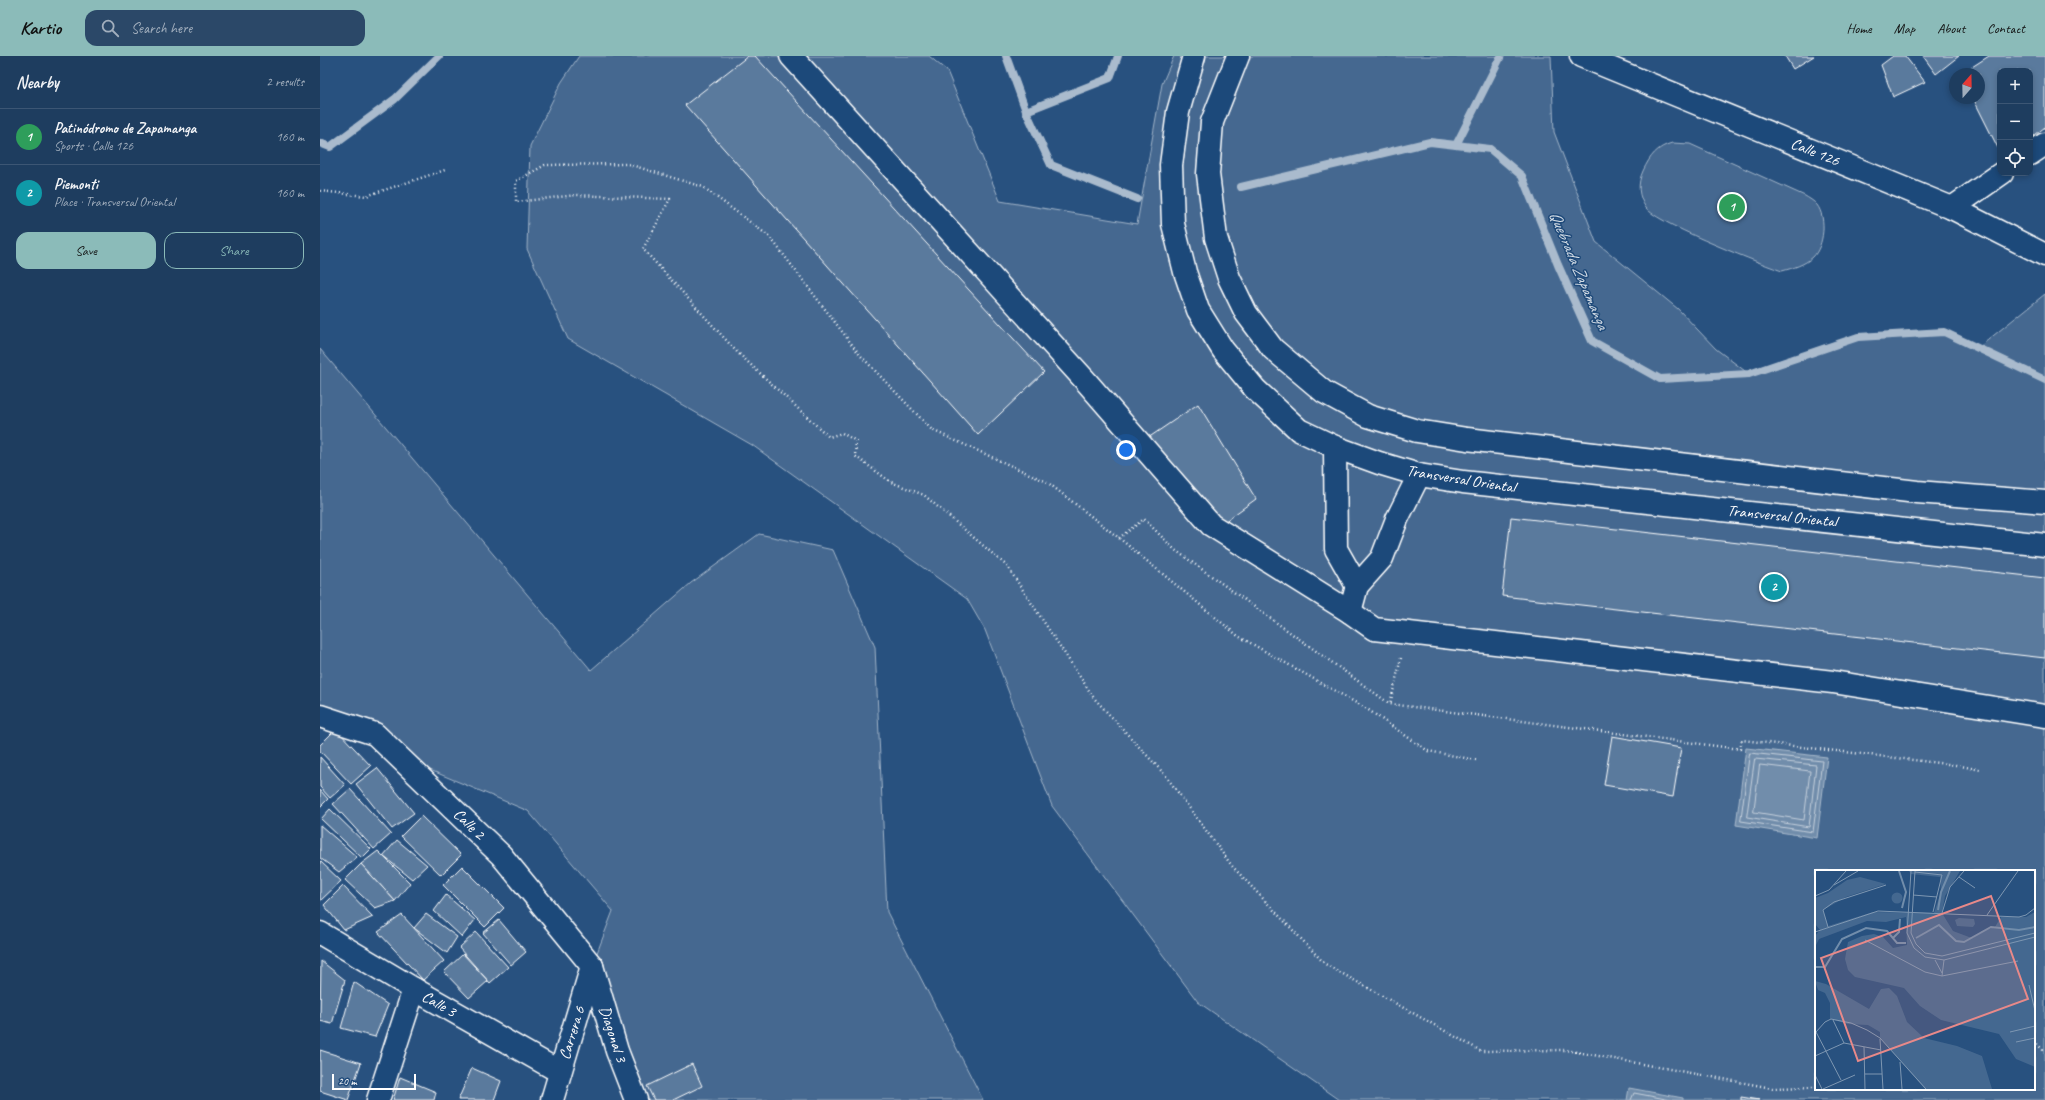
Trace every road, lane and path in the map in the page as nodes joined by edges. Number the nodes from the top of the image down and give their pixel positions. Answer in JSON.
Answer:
{"nodes":[{"id":1,"x":790,"y":56,"type":"edge"},
{"id":2,"x":1194,"y":56,"type":"edge"},
{"id":3,"x":1238,"y":56,"type":"edge"},
{"id":4,"x":1580,"y":56,"type":"edge"},
{"id":5,"x":2045,"y":144,"type":"edge"},
{"id":6,"x":2033,"y":152,"type":"edge"},
{"id":7,"x":445,"y":170,"type":"dead end"},
{"id":8,"x":1998,"y":176,"type":"edge"},
{"id":9,"x":320,"y":191,"type":"edge"},
{"id":10,"x":1952,"y":208,"type":"junction"},
{"id":11,"x":2045,"y":255,"type":"edge"},
{"id":12,"x":1336,"y":447,"type":"junction"},
{"id":13,"x":1419,"y":475,"type":"junction"},
{"id":14,"x":2045,"y":502,"type":"edge"},
{"id":15,"x":1119,"y":538,"type":"junction"},
{"id":16,"x":2045,"y":545,"type":"edge"},
{"id":17,"x":1358,"y":586,"type":"junction"},
{"id":18,"x":1350,"y":612,"type":"junction"},
{"id":19,"x":1407,"y":632,"type":"junction"},
{"id":20,"x":1390,"y":704,"type":"junction"},
{"id":21,"x":320,"y":716,"type":"edge"},
{"id":22,"x":2045,"y":716,"type":"edge"},
{"id":23,"x":1476,"y":760,"type":"dead end"},
{"id":24,"x":1981,"y":770,"type":"dead end"},
{"id":25,"x":320,"y":933,"type":"edge"},
{"id":26,"x":592,"y":966,"type":"junction"},
{"id":27,"x":414,"y":989,"type":"junction"},
{"id":28,"x":2035,"y":1042,"type":"edge"},
{"id":29,"x":2045,"y":1052,"type":"edge"},
{"id":30,"x":560,"y":1072,"type":"junction"},
{"id":31,"x":1815,"y":1087,"type":"edge"},
{"id":32,"x":378,"y":1100,"type":"edge"},
{"id":33,"x":552,"y":1100,"type":"edge"},
{"id":34,"x":636,"y":1100,"type":"edge"}],
"edges":[{"from":1,"to":18,"type":"street"},
{"from":2,"to":12,"type":"street","name":"Transversal Oriental"},
{"from":3,"to":14,"type":"street"},
{"from":4,"to":10,"type":"street","name":"Calle 126"},
{"from":5,"to":6,"type":"street"},
{"from":7,"to":9,"type":"path"},
{"from":8,"to":10,"type":"street"},
{"from":10,"to":11,"type":"street","name":"Calle 126"},
{"from":12,"to":13,"type":"street","name":"Transversal Oriental"},
{"from":12,"to":17,"type":"street"},
{"from":13,"to":16,"type":"street","name":"Transversal Oriental"},
{"from":13,"to":17,"type":"street"},
{"from":15,"to":20,"type":"path"},
{"from":15,"to":23,"type":"path"},
{"from":15,"to":31,"type":"path"},
{"from":17,"to":18,"type":"street"},
{"from":18,"to":19,"type":"street"},
{"from":19,"to":20,"type":"path"},
{"from":19,"to":22,"type":"street"},
{"from":20,"to":24,"type":"path"},
{"from":21,"to":26,"type":"street","name":"Calle 2"},
{"from":25,"to":27,"type":"street","name":"Calle 3"},
{"from":26,"to":30,"type":"street","name":"Carrera 6"},
{"from":26,"to":34,"type":"street","name":"Diagonal 3"},
{"from":27,"to":30,"type":"street","name":"Calle 3"},
{"from":27,"to":32,"type":"street"},
{"from":28,"to":29,"type":"path"},
{"from":30,"to":33,"type":"street","name":"Carrera 6"}]}
